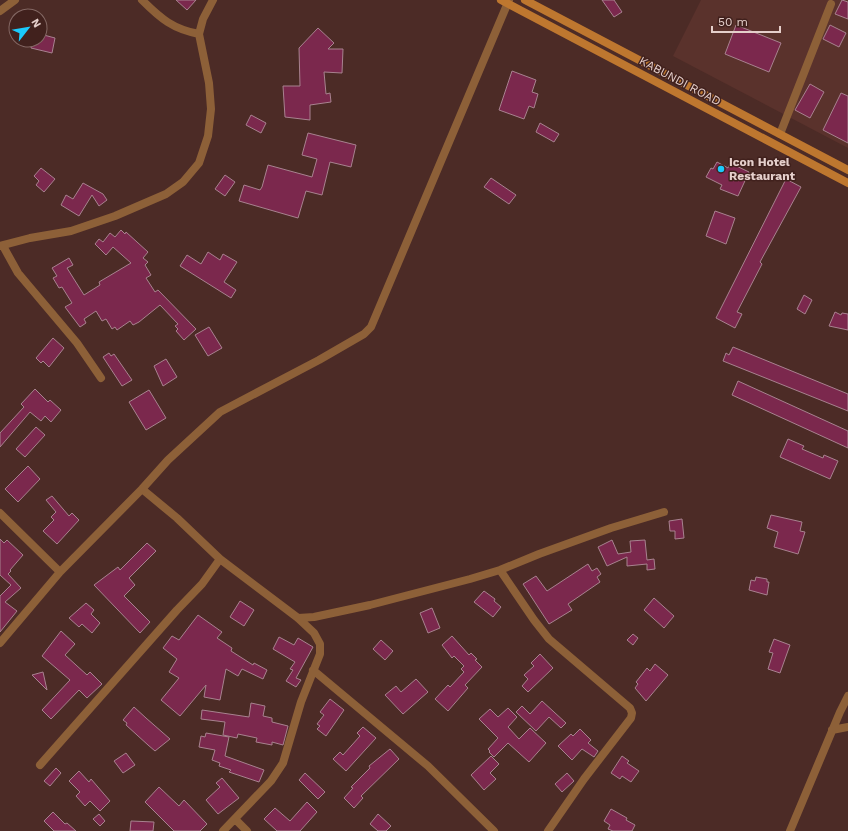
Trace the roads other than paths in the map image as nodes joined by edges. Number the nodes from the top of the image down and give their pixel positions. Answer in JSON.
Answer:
{"nodes":[{"id":1,"x":15,"y":0,"type":"edge"},
{"id":2,"x":142,"y":0,"type":"edge"},
{"id":3,"x":213,"y":0,"type":"edge"},
{"id":4,"x":525,"y":0,"type":"edge"},
{"id":5,"x":506,"y":1,"type":"edge"},
{"id":6,"x":832,"y":4,"type":"dead end"},
{"id":7,"x":0,"y":11,"type":"edge"},
{"id":8,"x":199,"y":34,"type":"junction"},
{"id":9,"x":780,"y":134,"type":"junction"},
{"id":10,"x":848,"y":170,"type":"edge"},
{"id":11,"x":848,"y":183,"type":"edge"},
{"id":12,"x":1,"y":246,"type":"edge"},
{"id":13,"x":101,"y":378,"type":"dead end"},
{"id":14,"x":142,"y":489,"type":"junction"},
{"id":15,"x":664,"y":512,"type":"dead end"},
{"id":16,"x":0,"y":513,"type":"edge"},
{"id":17,"x":220,"y":560,"type":"junction"},
{"id":18,"x":500,"y":570,"type":"junction"},
{"id":19,"x":60,"y":572,"type":"junction"},
{"id":20,"x":298,"y":618,"type":"junction"},
{"id":21,"x":0,"y":643,"type":"edge"},
{"id":22,"x":313,"y":670,"type":"junction"},
{"id":23,"x":848,"y":696,"type":"edge"},
{"id":24,"x":848,"y":727,"type":"edge"},
{"id":25,"x":832,"y":730,"type":"junction"},
{"id":26,"x":40,"y":765,"type":"dead end"},
{"id":27,"x":235,"y":819,"type":"junction"},
{"id":28,"x":223,"y":831,"type":"edge"},
{"id":29,"x":247,"y":831,"type":"edge"},
{"id":30,"x":494,"y":831,"type":"edge"},
{"id":31,"x":548,"y":831,"type":"edge"},
{"id":32,"x":790,"y":831,"type":"edge"}],
"edges":[{"from":1,"to":7,"type":"street"},
{"from":2,"to":8,"type":"street"},
{"from":3,"to":8,"type":"street"},
{"from":4,"to":9,"type":"street","name":"KABUNDI ROAD"},
{"from":5,"to":11,"type":"street","name":"KABUNDI ROAD"},
{"from":5,"to":14,"type":"street"},
{"from":6,"to":9,"type":"street"},
{"from":8,"to":12,"type":"street"},
{"from":9,"to":10,"type":"street","name":"KABUNDI ROAD"},
{"from":12,"to":13,"type":"street"},
{"from":14,"to":17,"type":"street"},
{"from":14,"to":19,"type":"street"},
{"from":15,"to":18,"type":"street"},
{"from":16,"to":19,"type":"street"},
{"from":17,"to":20,"type":"street"},
{"from":17,"to":26,"type":"street"},
{"from":18,"to":20,"type":"street"},
{"from":18,"to":31,"type":"street"},
{"from":19,"to":21,"type":"street"},
{"from":20,"to":22,"type":"street"},
{"from":22,"to":27,"type":"street"},
{"from":22,"to":30,"type":"street"},
{"from":23,"to":25,"type":"street"},
{"from":24,"to":25,"type":"street"},
{"from":25,"to":32,"type":"street"},
{"from":27,"to":28,"type":"street"},
{"from":27,"to":29,"type":"street"}]}
